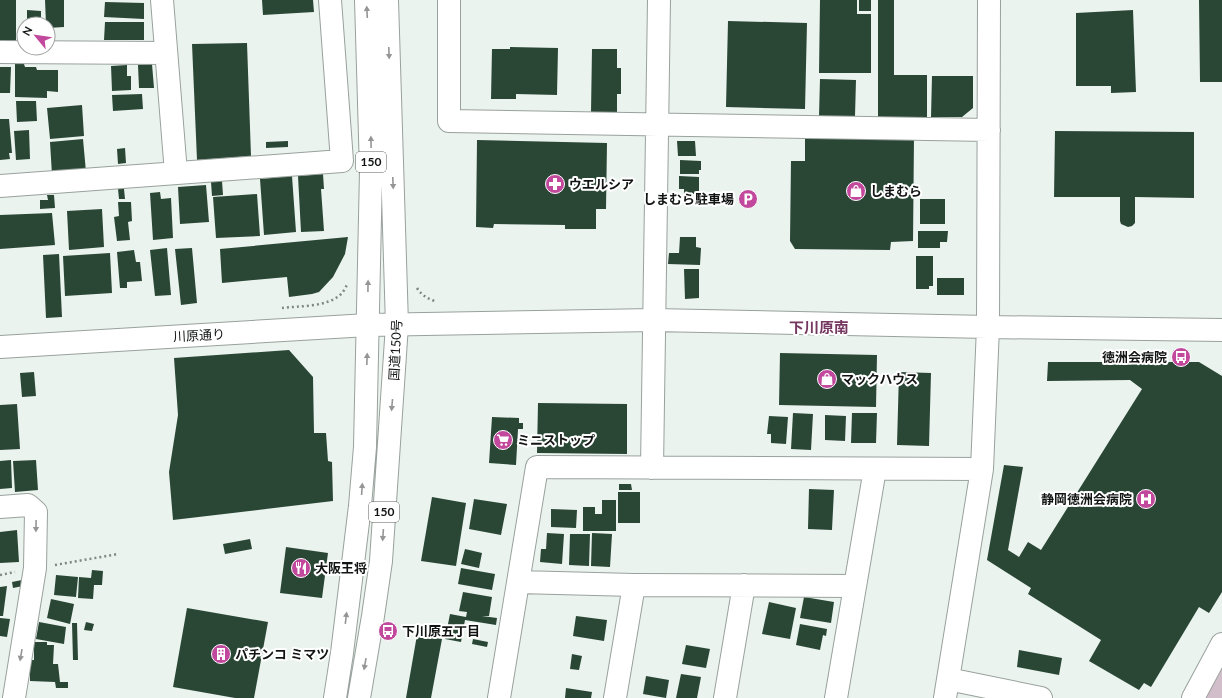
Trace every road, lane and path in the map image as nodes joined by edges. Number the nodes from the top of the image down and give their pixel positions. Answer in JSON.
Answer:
{"nodes":[{"id":1,"x":162,"y":0,"type":"edge"},
{"id":2,"x":330,"y":0,"type":"edge"},
{"id":3,"x":366,"y":0,"type":"edge"},
{"id":4,"x":387,"y":0,"type":"edge"},
{"id":5,"x":449,"y":0,"type":"edge"},
{"id":6,"x":659,"y":0,"type":"edge"},
{"id":7,"x":990,"y":0,"type":"edge"},
{"id":8,"x":0,"y":52,"type":"edge"},
{"id":9,"x":166,"y":53,"type":"junction"},
{"id":10,"x":657,"y":124,"type":"junction"},
{"id":11,"x":989,"y":130,"type":"junction"},
{"id":12,"x":176,"y":173,"type":"junction"},
{"id":13,"x":0,"y":186,"type":"edge"},
{"id":14,"x":349,"y":281,"type":"dead end"},
{"id":15,"x":415,"y":285,"type":"dead end"},
{"id":16,"x":439,"y":302,"type":"dead end"},
{"id":17,"x":276,"y":308,"type":"dead end"},
{"id":18,"x":654,"y":320,"type":"junction"},
{"id":19,"x":368,"y":325,"type":"junction"},
{"id":20,"x":397,"y":325,"type":"junction"},
{"id":21,"x":988,"y":327,"type":"junction"},
{"id":22,"x":1222,"y":330,"type":"edge"},
{"id":23,"x":0,"y":347,"type":"edge"},
{"id":24,"x":652,"y":468,"type":"junction"},
{"id":25,"x":875,"y":468,"type":"junction"},
{"id":26,"x":982,"y":469,"type":"junction"},
{"id":27,"x":0,"y":508,"type":"edge"},
{"id":28,"x":118,"y":554,"type":"dead end"},
{"id":29,"x":35,"y":568,"type":"junction"},
{"id":30,"x":0,"y":575,"type":"edge"},
{"id":31,"x":518,"y":582,"type":"junction"},
{"id":32,"x":634,"y":585,"type":"junction"},
{"id":33,"x":744,"y":585,"type":"junction"},
{"id":34,"x":855,"y":586,"type":"junction"},
{"id":35,"x":1222,"y":644,"type":"edge"},
{"id":36,"x":947,"y":688,"type":"edge"},
{"id":37,"x":14,"y":698,"type":"edge"},
{"id":38,"x":335,"y":698,"type":"edge"},
{"id":39,"x":359,"y":698,"type":"edge"},
{"id":40,"x":499,"y":698,"type":"edge"},
{"id":41,"x":615,"y":698,"type":"edge"},
{"id":42,"x":725,"y":698,"type":"edge"},
{"id":43,"x":836,"y":698,"type":"edge"},
{"id":44,"x":1041,"y":698,"type":"edge"},
{"id":45,"x":1193,"y":698,"type":"edge"}],
"edges":[{"from":1,"to":9,"type":"main road"},
{"from":2,"to":12,"type":"main road"},
{"from":19,"to":3,"type":"main road","name":"国道150号","number":"150","one_way":true},
{"from":4,"to":20,"type":"main road","name":"国道150号","number":"150","one_way":true},
{"from":5,"to":10,"type":"main road"},
{"from":6,"to":10,"type":"main road"},
{"from":7,"to":11,"type":"main road"},
{"from":8,"to":9,"type":"main road"},
{"from":9,"to":12,"type":"main road"},
{"from":10,"to":11,"type":"main road"},
{"from":10,"to":18,"type":"main road"},
{"from":11,"to":21,"type":"main road"},
{"from":12,"to":13,"type":"main road"},
{"from":14,"to":17,"type":"path"},
{"from":15,"to":16,"type":"path"},
{"from":18,"to":20,"type":"main road","name":"川原通り"},
{"from":18,"to":21,"type":"main road","name":"川原通り"},
{"from":18,"to":24,"type":"main road"},
{"from":19,"to":20,"type":"main road","name":"川原通り"},
{"from":19,"to":23,"type":"main road","name":"川原通り"},
{"from":38,"to":19,"type":"main road","name":"国道150号","number":"150","one_way":true},
{"from":20,"to":39,"type":"main road","name":"国道150号","number":"150","one_way":true},
{"from":21,"to":22,"type":"main road","name":"川原通り"},
{"from":21,"to":26,"type":"main road"},
{"from":24,"to":25,"type":"main road"},
{"from":24,"to":31,"type":"main road"},
{"from":25,"to":26,"type":"main road"},
{"from":25,"to":34,"type":"main road"},
{"from":26,"to":36,"type":"main road"},
{"from":27,"to":29,"type":"main road","one_way":true},
{"from":28,"to":29,"type":"path"},
{"from":29,"to":30,"type":"path"},
{"from":29,"to":37,"type":"main road","one_way":true},
{"from":31,"to":32,"type":"main road"},
{"from":31,"to":40,"type":"main road"},
{"from":32,"to":33,"type":"main road"},
{"from":32,"to":41,"type":"main road"},
{"from":33,"to":34,"type":"main road"},
{"from":33,"to":42,"type":"main road"},
{"from":34,"to":43,"type":"main road"},
{"from":35,"to":45,"type":"main road"},
{"from":36,"to":44,"type":"main road"}]}
